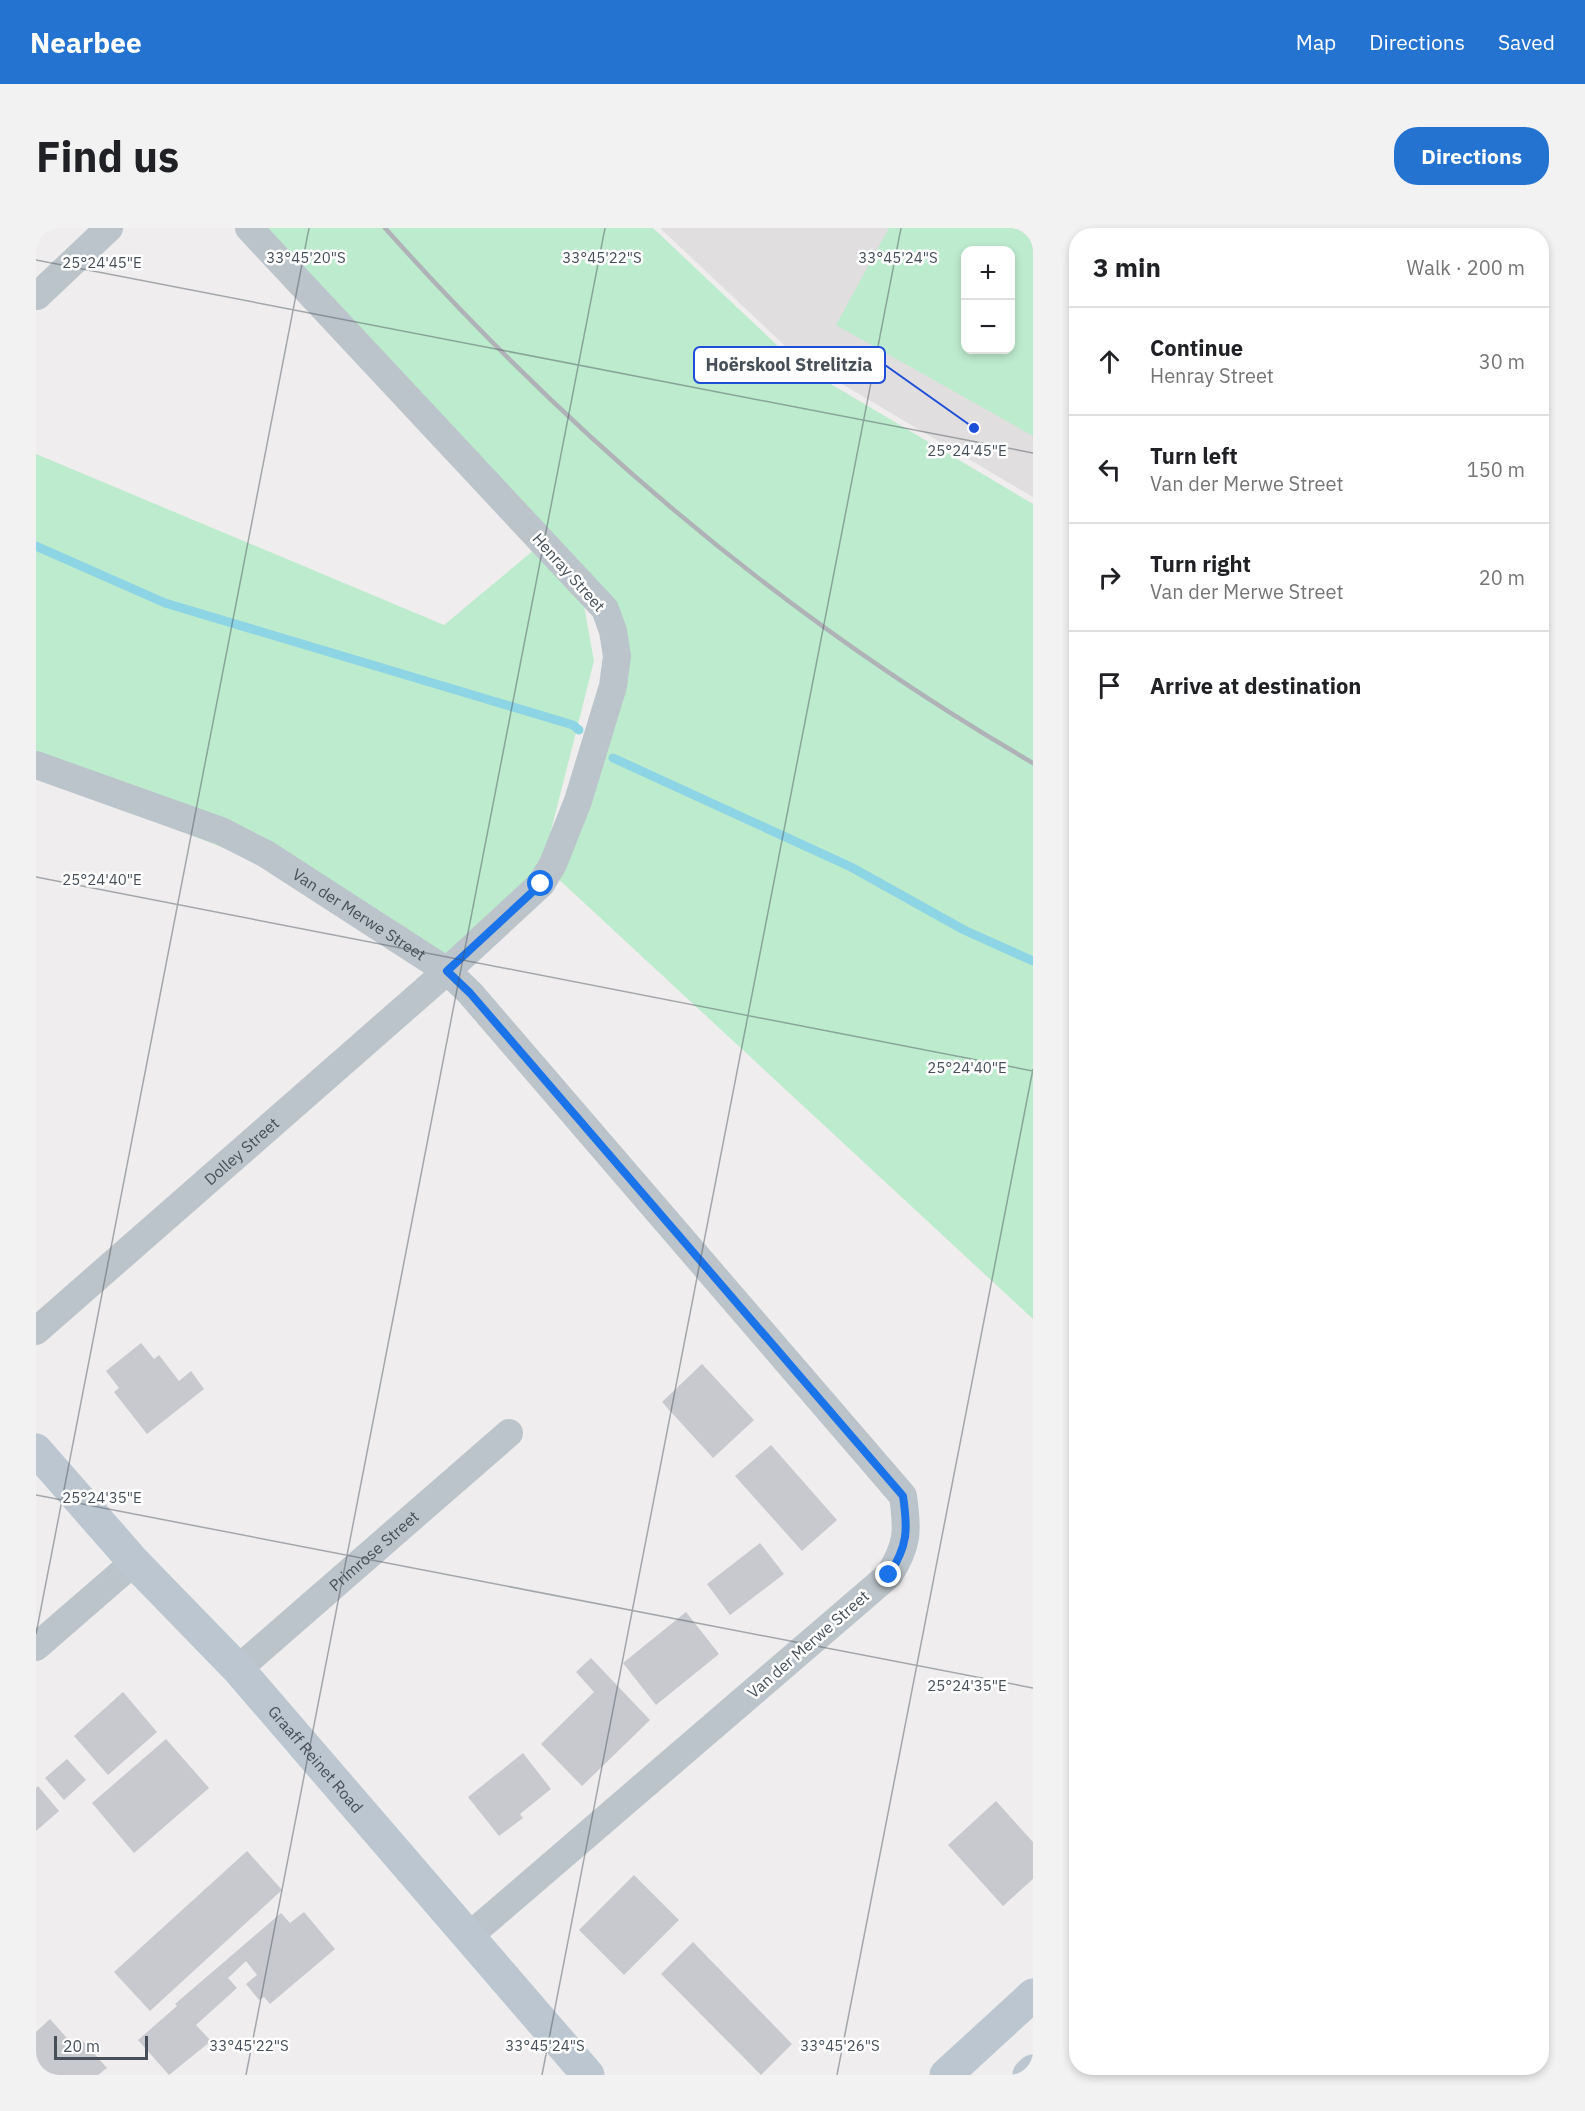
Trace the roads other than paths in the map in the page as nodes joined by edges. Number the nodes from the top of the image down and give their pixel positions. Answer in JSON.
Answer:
{"nodes":[{"id":1,"x":109,"y":228,"type":"edge"},
{"id":2,"x":249,"y":228,"type":"edge"},
{"id":3,"x":37,"y":296,"type":"edge"},
{"id":4,"x":36,"y":765,"type":"edge"},
{"id":5,"x":447,"y":971,"type":"junction"},
{"id":6,"x":36,"y":1330,"type":"edge"},
{"id":7,"x":509,"y":1433,"type":"dead end"},
{"id":8,"x":36,"y":1450,"type":"edge"},
{"id":9,"x":134,"y":1562,"type":"junction"},
{"id":10,"x":36,"y":1647,"type":"edge"},
{"id":11,"x":238,"y":1669,"type":"junction"},
{"id":12,"x":468,"y":1936,"type":"junction"},
{"id":13,"x":1033,"y":1995,"type":"edge"},
{"id":14,"x":1033,"y":2071,"type":"edge"},
{"id":15,"x":588,"y":2075,"type":"edge"},
{"id":16,"x":946,"y":2075,"type":"edge"},
{"id":17,"x":1029,"y":2075,"type":"edge"}],
"edges":[{"from":1,"to":3,"type":"street"},
{"from":2,"to":5,"type":"street","name":"Henray Street"},
{"from":4,"to":5,"type":"street","name":"Van der Merwe Street"},
{"from":5,"to":6,"type":"street","name":"Dolley Street"},
{"from":5,"to":12,"type":"street","name":"Van der Merwe Street"},
{"from":7,"to":11,"type":"street","name":"Primrose Street"},
{"from":8,"to":9,"type":"main road","name":"Graaff Reinet Road"},
{"from":9,"to":10,"type":"street"},
{"from":9,"to":11,"type":"main road","name":"Graaff Reinet Road"},
{"from":11,"to":12,"type":"main road","name":"Graaff Reinet Road"},
{"from":12,"to":15,"type":"main road","name":"Graaff Reinet Road"},
{"from":13,"to":16,"type":"main road"},
{"from":14,"to":17,"type":"main road"}]}
